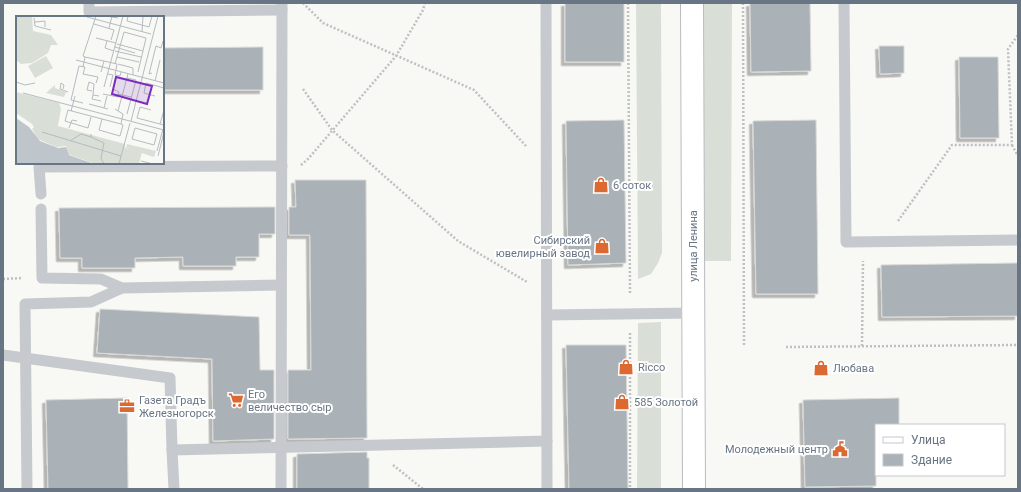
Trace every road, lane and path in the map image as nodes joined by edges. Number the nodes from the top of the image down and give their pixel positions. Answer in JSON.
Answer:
{"nodes":[{"id":1,"x":89,"y":3,"type":"edge"},
{"id":2,"x":303,"y":3,"type":"edge"},
{"id":3,"x":425,"y":3,"type":"edge"},
{"id":4,"x":546,"y":3,"type":"edge"},
{"id":5,"x":628,"y":3,"type":"edge"},
{"id":6,"x":692,"y":3,"type":"edge"},
{"id":7,"x":743,"y":3,"type":"edge"},
{"id":8,"x":844,"y":3,"type":"edge"},
{"id":9,"x":282,"y":6,"type":"edge"},
{"id":10,"x":1018,"y":35,"type":"edge"},
{"id":11,"x":396,"y":56,"type":"junction"},
{"id":12,"x":282,"y":61,"type":"junction"},
{"id":13,"x":332,"y":130,"type":"junction"},
{"id":14,"x":1012,"y":145,"type":"junction"},
{"id":15,"x":1018,"y":156,"type":"edge"},
{"id":16,"x":546,"y":168,"type":"junction"},
{"id":17,"x":282,"y":170,"type":"junction"},
{"id":18,"x":41,"y":194,"type":"dead end"},
{"id":19,"x":41,"y":209,"type":"dead end"},
{"id":20,"x":1018,"y":240,"type":"edge"},
{"id":21,"x":863,"y":242,"type":"junction"},
{"id":22,"x":883,"y":242,"type":"junction"},
{"id":23,"x":281,"y":285,"type":"junction"},
{"id":24,"x":122,"y":288,"type":"junction"},
{"id":25,"x":547,"y":294,"type":"junction"},
{"id":26,"x":693,"y":313,"type":"junction"},
{"id":27,"x":630,"y":314,"type":"junction"},
{"id":28,"x":547,"y":315,"type":"junction"},
{"id":29,"x":1018,"y":345,"type":"edge"},
{"id":30,"x":862,"y":346,"type":"junction"},
{"id":31,"x":744,"y":347,"type":"dead end"},
{"id":32,"x":786,"y":347,"type":"dead end"},
{"id":33,"x":3,"y":355,"type":"edge"},
{"id":34,"x":25,"y":358,"type":"junction"},
{"id":35,"x":547,"y":441,"type":"junction"},
{"id":36,"x":367,"y":445,"type":"junction"},
{"id":37,"x":281,"y":448,"type":"junction"},
{"id":38,"x":172,"y":450,"type":"junction"},
{"id":39,"x":27,"y":489,"type":"edge"},
{"id":40,"x":174,"y":489,"type":"edge"},
{"id":41,"x":281,"y":489,"type":"edge"},
{"id":42,"x":423,"y":489,"type":"edge"},
{"id":43,"x":547,"y":489,"type":"edge"},
{"id":44,"x":630,"y":489,"type":"edge"},
{"id":45,"x":694,"y":489,"type":"edge"}],
"edges":[{"from":1,"to":9,"type":"lane"},
{"from":2,"to":11,"type":"path"},
{"from":3,"to":11,"type":"path"},
{"from":4,"to":16,"type":"lane"},
{"from":5,"to":27,"type":"path"},
{"from":6,"to":26,"type":"main road","name":"улица Ленина"},
{"from":7,"to":31,"type":"path"},
{"from":8,"to":21,"type":"lane"},
{"from":9,"to":12,"type":"lane"},
{"from":10,"to":14,"type":"path"},
{"from":11,"to":13,"type":"path"},
{"from":11,"to":16,"type":"path"},
{"from":12,"to":13,"type":"path"},
{"from":12,"to":17,"type":"lane"},
{"from":13,"to":17,"type":"path"},
{"from":13,"to":25,"type":"path"},
{"from":14,"to":15,"type":"path"},
{"from":14,"to":22,"type":"path"},
{"from":16,"to":25,"type":"lane"},
{"from":17,"to":18,"type":"lane"},
{"from":17,"to":23,"type":"lane"},
{"from":19,"to":24,"type":"lane"},
{"from":20,"to":22,"type":"lane"},
{"from":21,"to":22,"type":"lane"},
{"from":21,"to":30,"type":"path"},
{"from":23,"to":24,"type":"lane"},
{"from":23,"to":37,"type":"lane"},
{"from":24,"to":34,"type":"lane"},
{"from":25,"to":28,"type":"lane"},
{"from":26,"to":27,"type":"lane"},
{"from":26,"to":45,"type":"main road","name":"улица Ленина"},
{"from":27,"to":28,"type":"lane"},
{"from":27,"to":44,"type":"path"},
{"from":28,"to":35,"type":"lane"},
{"from":29,"to":30,"type":"path"},
{"from":30,"to":32,"type":"path"},
{"from":33,"to":34,"type":"lane"},
{"from":34,"to":38,"type":"lane"},
{"from":34,"to":39,"type":"lane"},
{"from":35,"to":36,"type":"lane"},
{"from":35,"to":43,"type":"lane"},
{"from":36,"to":37,"type":"lane"},
{"from":36,"to":42,"type":"path"},
{"from":37,"to":38,"type":"lane"},
{"from":37,"to":41,"type":"lane"},
{"from":38,"to":40,"type":"lane"}]}
